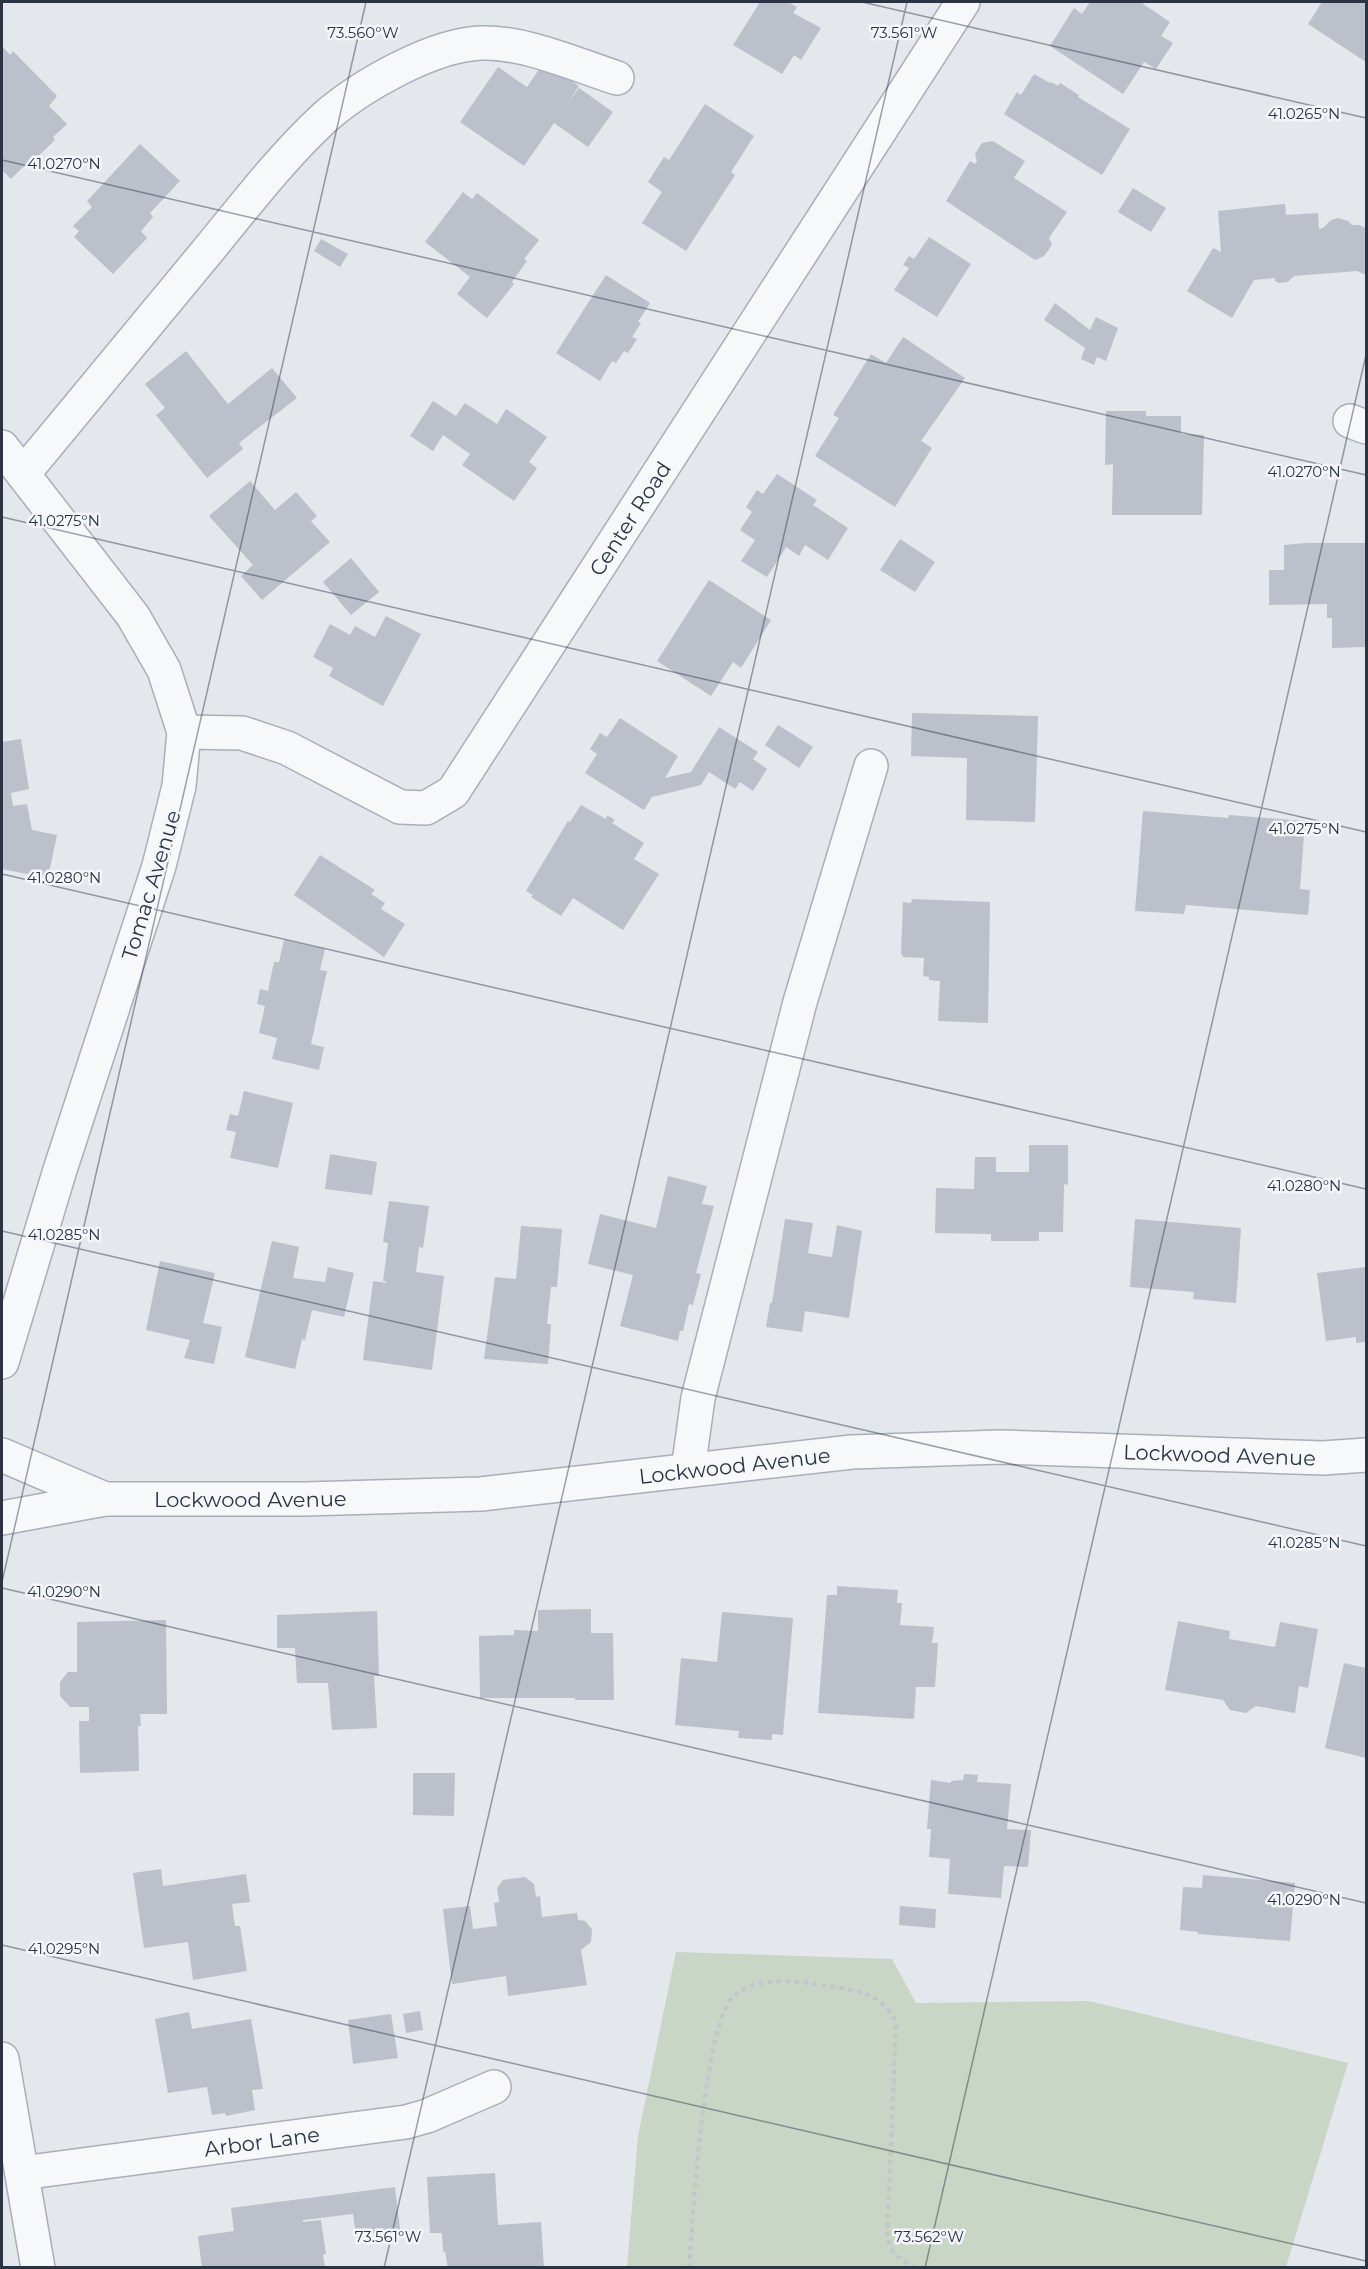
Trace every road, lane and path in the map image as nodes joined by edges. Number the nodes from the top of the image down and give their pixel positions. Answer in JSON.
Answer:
{"nodes":[{"id":1,"x":963,"y":2,"type":"edge"},
{"id":2,"x":617,"y":78,"type":"dead end"},
{"id":3,"x":2,"y":447,"type":"edge"},
{"id":4,"x":23,"y":474,"type":"junction"},
{"id":5,"x":184,"y":732,"type":"junction"},
{"id":6,"x":871,"y":766,"type":"dead end"},
{"id":7,"x":2,"y":1362,"type":"edge"},
{"id":8,"x":2,"y":1455,"type":"edge"},
{"id":9,"x":1366,"y":1455,"type":"edge"},
{"id":10,"x":688,"y":1470,"type":"junction"},
{"id":11,"x":105,"y":1499,"type":"junction"},
{"id":12,"x":2,"y":1518,"type":"edge"},
{"id":13,"x":2,"y":2059,"type":"edge"},
{"id":14,"x":494,"y":2087,"type":"dead end"},
{"id":15,"x":22,"y":2173,"type":"junction"},
{"id":16,"x":38,"y":2268,"type":"edge"},
{"id":17,"x":689,"y":2268,"type":"edge"},
{"id":18,"x":914,"y":2268,"type":"edge"}],
"edges":[{"from":1,"to":5,"type":"street","name":"Center Road"},
{"from":2,"to":4,"type":"street"},
{"from":3,"to":4,"type":"street","name":"Tomac Avenue"},
{"from":4,"to":5,"type":"street","name":"Tomac Avenue"},
{"from":5,"to":7,"type":"street","name":"Tomac Avenue"},
{"from":6,"to":10,"type":"street"},
{"from":8,"to":11,"type":"street","name":"Lockwood Avenue"},
{"from":9,"to":10,"type":"street","name":"Lockwood Avenue"},
{"from":10,"to":11,"type":"street","name":"Lockwood Avenue"},
{"from":11,"to":12,"type":"street","name":"Lockwood Avenue"},
{"from":13,"to":15,"type":"street"},
{"from":14,"to":15,"type":"street","name":"Arbor Lane"},
{"from":15,"to":16,"type":"street"},
{"from":17,"to":18,"type":"path"}]}
